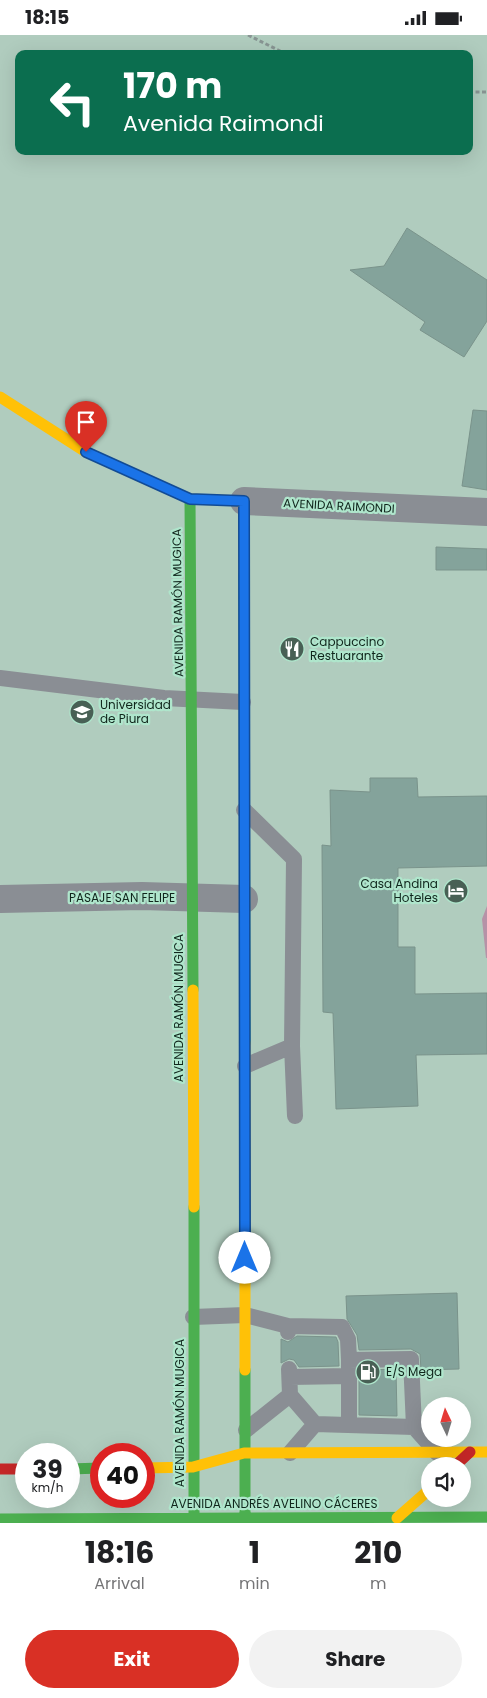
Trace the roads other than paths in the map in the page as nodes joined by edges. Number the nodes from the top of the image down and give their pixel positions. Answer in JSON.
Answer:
{"nodes":[{"id":1,"x":0,"y":397,"type":"edge"},
{"id":2,"x":190,"y":499,"type":"junction"},
{"id":3,"x":244,"y":501,"type":"junction"},
{"id":4,"x":487,"y":513,"type":"edge"},
{"id":5,"x":0,"y":677,"type":"edge"},
{"id":6,"x":193,"y":700,"type":"junction"},
{"id":7,"x":243,"y":702,"type":"junction"},
{"id":8,"x":244,"y":809,"type":"junction"},
{"id":9,"x":0,"y":899,"type":"edge"},
{"id":10,"x":193,"y":899,"type":"junction"},
{"id":11,"x":244,"y":899,"type":"junction"},
{"id":12,"x":292,"y":1046,"type":"junction"},
{"id":13,"x":244,"y":1066,"type":"junction"},
{"id":14,"x":294,"y":1115,"type":"dead end"},
{"id":15,"x":245,"y":1315,"type":"junction"},
{"id":16,"x":193,"y":1317,"type":"junction"},
{"id":17,"x":349,"y":1368,"type":"junction"},
{"id":18,"x":290,"y":1395,"type":"junction"},
{"id":19,"x":315,"y":1424,"type":"junction"},
{"id":20,"x":349,"y":1425,"type":"junction"},
{"id":21,"x":414,"y":1427,"type":"junction"},
{"id":22,"x":246,"y":1430,"type":"junction"},
{"id":23,"x":244,"y":1453,"type":"junction"},
{"id":24,"x":290,"y":1453,"type":"junction"},
{"id":25,"x":437,"y":1453,"type":"junction"},
{"id":26,"x":470,"y":1453,"type":"junction"},
{"id":27,"x":487,"y":1453,"type":"edge"},
{"id":28,"x":465,"y":1457,"type":"edge"},
{"id":29,"x":193,"y":1467,"type":"junction"},
{"id":30,"x":155,"y":1468,"type":"edge"},
{"id":31,"x":0,"y":1469,"type":"edge"},
{"id":32,"x":15,"y":1469,"type":"edge"},
{"id":33,"x":421,"y":1497,"type":"edge"},
{"id":34,"x":487,"y":1517,"type":"edge"},
{"id":35,"x":397,"y":1518,"type":"junction"},
{"id":36,"x":0,"y":1519,"type":"edge"},
{"id":37,"x":194,"y":1520,"type":"edge"},
{"id":38,"x":245,"y":1521,"type":"edge"}],
"edges":[{"from":1,"to":2,"type":"main road"},
{"from":2,"to":3,"type":"main road","name":"AVENIDA RAIMONDI"},
{"from":2,"to":6,"type":"main road","name":"AVENIDA RAMÓN MUGICA"},
{"from":3,"to":4,"type":"street","name":"AVENIDA RAIMONDI"},
{"from":3,"to":7,"type":"main road"},
{"from":5,"to":6,"type":"lane"},
{"from":6,"to":7,"type":"lane"},
{"from":6,"to":10,"type":"main road","name":"AVENIDA RAMÓN MUGICA"},
{"from":7,"to":8,"type":"main road"},
{"from":8,"to":11,"type":"main road"},
{"from":8,"to":12,"type":"lane"},
{"from":9,"to":10,"type":"street","name":"PASAJE SAN FELIPE"},
{"from":10,"to":11,"type":"street","name":"PASAJE SAN FELIPE"},
{"from":10,"to":16,"type":"main road","name":"AVENIDA RAMÓN MUGICA"},
{"from":11,"to":13,"type":"main road"},
{"from":12,"to":13,"type":"lane"},
{"from":12,"to":14,"type":"lane"},
{"from":13,"to":15,"type":"main road"},
{"from":15,"to":16,"type":"lane"},
{"from":15,"to":17,"type":"lane"},
{"from":15,"to":22,"type":"main road"},
{"from":16,"to":29,"type":"main road","name":"AVENIDA RAMÓN MUGICA"},
{"from":17,"to":18,"type":"lane"},
{"from":17,"to":20,"type":"lane"},
{"from":17,"to":21,"type":"lane"},
{"from":18,"to":19,"type":"lane"},
{"from":18,"to":22,"type":"lane"},
{"from":19,"to":20,"type":"lane"},
{"from":19,"to":24,"type":"lane"},
{"from":20,"to":21,"type":"lane"},
{"from":21,"to":25,"type":"lane"},
{"from":22,"to":23,"type":"main road"},
{"from":23,"to":24,"type":"main road"},
{"from":23,"to":29,"type":"main road"},
{"from":23,"to":38,"type":"main road"},
{"from":24,"to":25,"type":"main road"},
{"from":25,"to":26,"type":"main road"},
{"from":26,"to":27,"type":"main road"},
{"from":26,"to":28,"type":"main road"},
{"from":29,"to":30,"type":"main road"},
{"from":29,"to":37,"type":"main road","name":"AVENIDA RAMÓN MUGICA"},
{"from":31,"to":32,"type":"main road"},
{"from":33,"to":35,"type":"main road"},
{"from":34,"to":35,"type":"main road","name":"AVENIDA ANDRÉS AVELINO CÁCERES"},
{"from":35,"to":38,"type":"main road","name":"AVENIDA ANDRÉS AVELINO CÁCERES"},
{"from":36,"to":37,"type":"main road","name":"AVENIDA ANDRÉS AVELINO CÁCERES"},
{"from":37,"to":38,"type":"main road","name":"AVENIDA ANDRÉS AVELINO CÁCERES"}]}
